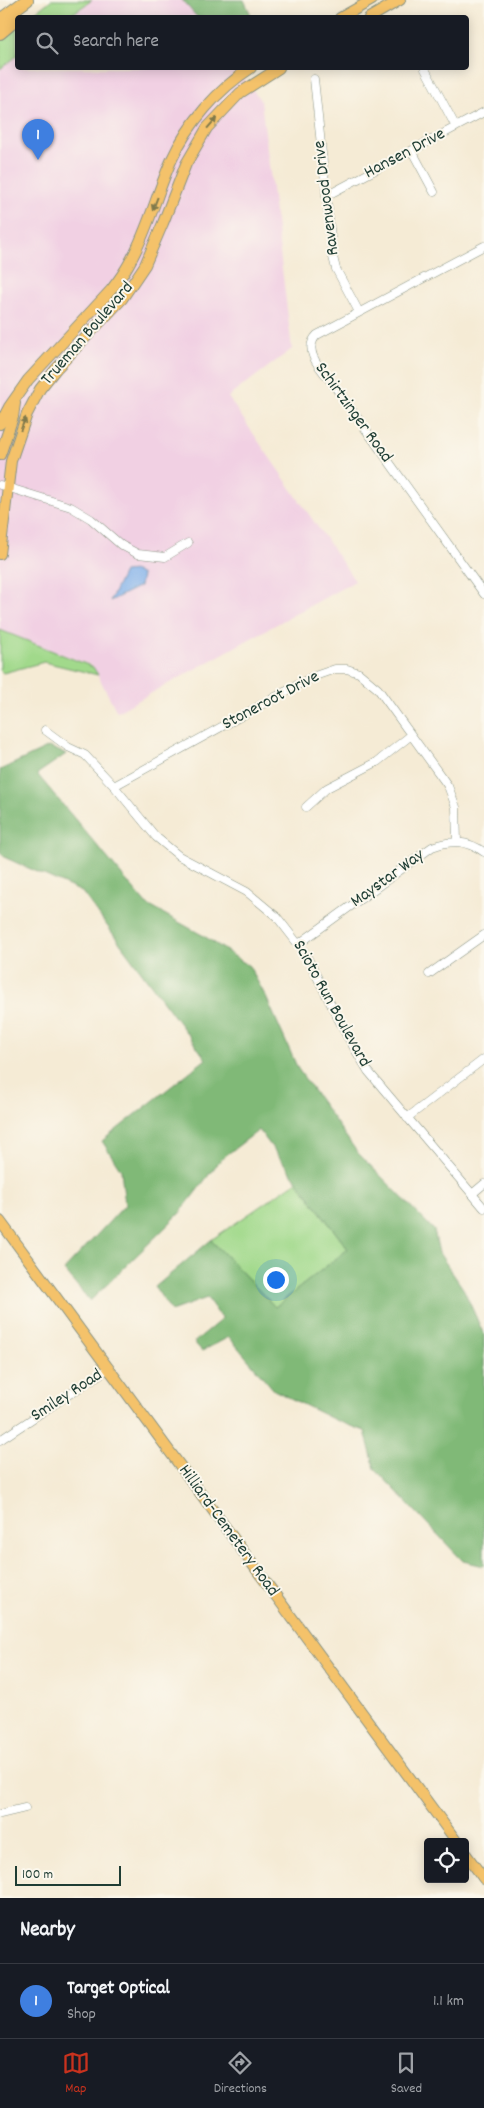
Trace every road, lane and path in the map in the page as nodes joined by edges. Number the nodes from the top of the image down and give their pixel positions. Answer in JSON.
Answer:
{"nodes":[{"id":1,"x":27,"y":0,"type":"edge"},
{"id":2,"x":38,"y":0,"type":"edge"},
{"id":3,"x":372,"y":0,"type":"edge"},
{"id":4,"x":400,"y":0,"type":"edge"},
{"id":5,"x":21,"y":15,"type":"edge"},
{"id":6,"x":345,"y":15,"type":"edge"},
{"id":7,"x":374,"y":15,"type":"edge"},
{"id":8,"x":0,"y":20,"type":"edge"},
{"id":9,"x":15,"y":20,"type":"edge"},
{"id":10,"x":0,"y":33,"type":"edge"},
{"id":11,"x":248,"y":70,"type":"edge"},
{"id":12,"x":276,"y":70,"type":"edge"},
{"id":13,"x":426,"y":70,"type":"edge"},
{"id":14,"x":314,"y":79,"type":"dead end"},
{"id":15,"x":484,"y":112,"type":"edge"},
{"id":16,"x":456,"y":127,"type":"junction"},
{"id":17,"x":412,"y":151,"type":"junction"},
{"id":18,"x":434,"y":192,"type":"dead end"},
{"id":19,"x":326,"y":196,"type":"junction"},
{"id":20,"x":484,"y":246,"type":"edge"},
{"id":21,"x":358,"y":312,"type":"junction"},
{"id":22,"x":16,"y":397,"type":"junction"},
{"id":23,"x":0,"y":424,"type":"edge"},
{"id":24,"x":0,"y":454,"type":"edge"},
{"id":25,"x":0,"y":478,"type":"edge"},
{"id":26,"x":3,"y":487,"type":"edge"},
{"id":27,"x":188,"y":543,"type":"dead end"},
{"id":28,"x":0,"y":551,"type":"edge"},
{"id":29,"x":484,"y":594,"type":"edge"},
{"id":30,"x":45,"y":730,"type":"dead end"},
{"id":31,"x":410,"y":736,"type":"junction"},
{"id":32,"x":114,"y":786,"type":"junction"},
{"id":33,"x":306,"y":807,"type":"dead end"},
{"id":34,"x":457,"y":842,"type":"junction"},
{"id":35,"x":484,"y":852,"type":"edge"},
{"id":36,"x":484,"y":935,"type":"edge"},
{"id":37,"x":300,"y":943,"type":"junction"},
{"id":38,"x":429,"y":974,"type":"dead end"},
{"id":39,"x":484,"y":1059,"type":"edge"},
{"id":40,"x":407,"y":1118,"type":"junction"},
{"id":41,"x":484,"y":1184,"type":"edge"},
{"id":42,"x":472,"y":1194,"type":"junction"},
{"id":43,"x":484,"y":1208,"type":"edge"},
{"id":44,"x":0,"y":1221,"type":"edge"},
{"id":45,"x":109,"y":1368,"type":"junction"},
{"id":46,"x":0,"y":1440,"type":"edge"},
{"id":47,"x":25,"y":1808,"type":"dead end"},
{"id":48,"x":0,"y":1814,"type":"edge"},
{"id":49,"x":454,"y":1838,"type":"edge"},
{"id":50,"x":469,"y":1858,"type":"edge"},
{"id":51,"x":484,"y":1879,"type":"edge"}],
"edges":[{"from":1,"to":8,"type":"highway"},
{"from":2,"to":5,"type":"highway"},
{"from":3,"to":6,"type":"main road"},
{"from":4,"to":7,"type":"main road"},
{"from":9,"to":10,"type":"highway"},
{"from":11,"to":22,"type":"main road","name":"Trueman Boulevard","one_way":true},
{"from":26,"to":12,"type":"main road","name":"Trueman Boulevard","one_way":true},
{"from":13,"to":16,"type":"street"},
{"from":14,"to":19,"type":"street","name":"Ravenwood Drive"},
{"from":15,"to":16,"type":"street","name":"Hansen Drive"},
{"from":16,"to":17,"type":"street","name":"Hansen Drive"},
{"from":17,"to":18,"type":"street"},
{"from":17,"to":19,"type":"street","name":"Hansen Drive"},
{"from":19,"to":21,"type":"street","name":"Ravenwood Drive"},
{"from":20,"to":21,"type":"street","name":"Schirtzinger Road"},
{"from":21,"to":29,"type":"street","name":"Schirtzinger Road"},
{"from":22,"to":23,"type":"main road","name":"Trueman Boulevard"},
{"from":22,"to":24,"type":"main road"},
{"from":25,"to":26,"type":"main road"},
{"from":26,"to":27,"type":"street"},
{"from":26,"to":28,"type":"main road","name":"Trueman Boulevard"},
{"from":30,"to":32,"type":"street","name":"Scioto Run Boulevard"},
{"from":31,"to":32,"type":"street","name":"Stoneroot Drive"},
{"from":31,"to":33,"type":"street"},
{"from":31,"to":34,"type":"street","name":"Stoneroot Drive"},
{"from":32,"to":37,"type":"street","name":"Scioto Run Boulevard"},
{"from":34,"to":35,"type":"street"},
{"from":34,"to":37,"type":"street","name":"Maystar Way"},
{"from":36,"to":38,"type":"street"},
{"from":37,"to":40,"type":"street","name":"Scioto Run Boulevard"},
{"from":39,"to":40,"type":"street"},
{"from":40,"to":42,"type":"street","name":"Scioto Run Boulevard"},
{"from":41,"to":42,"type":"street"},
{"from":42,"to":43,"type":"street","name":"Scioto Run Boulevard"},
{"from":44,"to":45,"type":"main road","name":"Hilliard-Cemetery Road"},
{"from":45,"to":46,"type":"street","name":"Smiley Road"},
{"from":45,"to":49,"type":"main road","name":"Hilliard-Cemetery Road"},
{"from":47,"to":48,"type":"street"},
{"from":50,"to":51,"type":"main road"}]}
